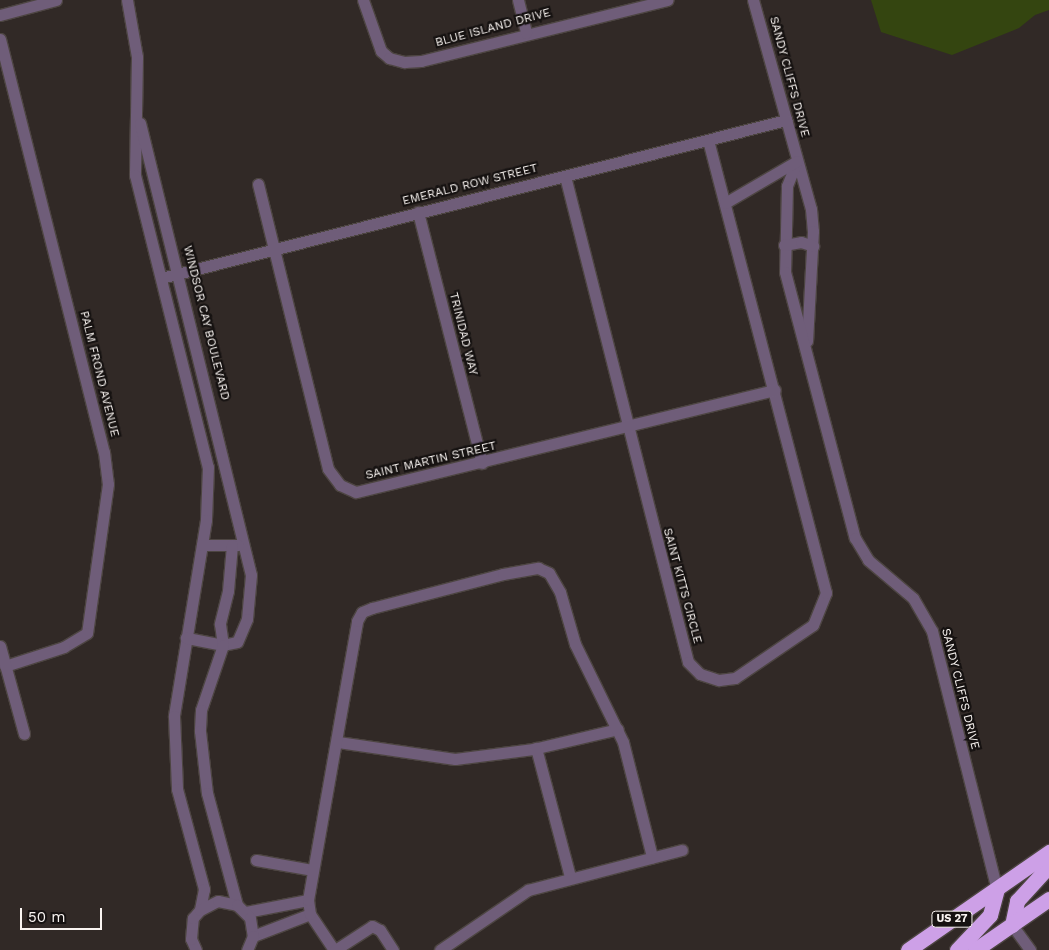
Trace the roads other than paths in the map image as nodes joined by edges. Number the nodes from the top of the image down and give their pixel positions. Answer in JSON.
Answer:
{"nodes":[{"id":1,"x":56,"y":0,"type":"edge"},
{"id":2,"x":127,"y":0,"type":"edge"},
{"id":3,"x":363,"y":0,"type":"edge"},
{"id":4,"x":518,"y":0,"type":"edge"},
{"id":5,"x":668,"y":0,"type":"edge"},
{"id":6,"x":753,"y":0,"type":"edge"},
{"id":7,"x":0,"y":15,"type":"edge"},
{"id":8,"x":526,"y":33,"type":"junction"},
{"id":9,"x":0,"y":39,"type":"edge"},
{"id":10,"x":136,"y":110,"type":"junction"},
{"id":11,"x":786,"y":120,"type":"junction"},
{"id":12,"x":708,"y":140,"type":"junction"},
{"id":13,"x":797,"y":161,"type":"junction"},
{"id":14,"x":565,"y":176,"type":"junction"},
{"id":15,"x":258,"y":184,"type":"dead end"},
{"id":16,"x":725,"y":203,"type":"junction"},
{"id":17,"x":418,"y":212,"type":"junction"},
{"id":18,"x":784,"y":245,"type":"junction"},
{"id":19,"x":813,"y":246,"type":"junction"},
{"id":20,"x":274,"y":248,"type":"junction"},
{"id":21,"x":179,"y":272,"type":"junction"},
{"id":22,"x":161,"y":278,"type":"junction"},
{"id":23,"x":807,"y":348,"type":"junction"},
{"id":24,"x":775,"y":390,"type":"junction"},
{"id":25,"x":627,"y":427,"type":"junction"},
{"id":26,"x":482,"y":463,"type":"junction"},
{"id":27,"x":202,"y":545,"type":"junction"},
{"id":28,"x":232,"y":545,"type":"junction"},
{"id":29,"x":245,"y":545,"type":"junction"},
{"id":30,"x":186,"y":638,"type":"junction"},
{"id":31,"x":223,"y":645,"type":"junction"},
{"id":32,"x":0,"y":646,"type":"edge"},
{"id":33,"x":5,"y":666,"type":"junction"},
{"id":34,"x":618,"y":729,"type":"junction"},
{"id":35,"x":24,"y":734,"type":"dead end"},
{"id":36,"x":338,"y":742,"type":"junction"},
{"id":37,"x":536,"y":748,"type":"junction"},
{"id":38,"x":682,"y":850,"type":"dead end"},
{"id":39,"x":1049,"y":852,"type":"edge"},
{"id":40,"x":652,"y":857,"type":"junction"},
{"id":41,"x":256,"y":860,"type":"dead end"},
{"id":42,"x":1049,"y":866,"type":"edge"},
{"id":43,"x":312,"y":870,"type":"junction"},
{"id":44,"x":570,"y":877,"type":"junction"},
{"id":45,"x":997,"y":888,"type":"junction"},
{"id":46,"x":1049,"y":899,"type":"edge"},
{"id":47,"x":308,"y":900,"type":"junction"},
{"id":48,"x":242,"y":908,"type":"junction"},
{"id":49,"x":200,"y":910,"type":"junction"},
{"id":50,"x":310,"y":914,"type":"junction"},
{"id":51,"x":1012,"y":924,"type":"junction"},
{"id":52,"x":250,"y":945,"type":"edge"},
{"id":53,"x":196,"y":950,"type":"edge"},
{"id":54,"x":334,"y":950,"type":"edge"},
{"id":55,"x":393,"y":950,"type":"edge"},
{"id":56,"x":440,"y":950,"type":"edge"},
{"id":57,"x":908,"y":950,"type":"edge"},
{"id":58,"x":957,"y":950,"type":"edge"},
{"id":59,"x":975,"y":950,"type":"edge"},
{"id":60,"x":1030,"y":950,"type":"edge"}],
"edges":[{"from":1,"to":7,"type":"street"},
{"from":2,"to":10,"type":"street","name":"WINDSOR CAY BOULEVARD"},
{"from":3,"to":8,"type":"street","name":"BLUE ISLAND DRIVE"},
{"from":4,"to":8,"type":"street"},
{"from":5,"to":8,"type":"street","name":"BLUE ISLAND DRIVE"},
{"from":6,"to":11,"type":"street","name":"SANDY CLIFFS DRIVE"},
{"from":9,"to":33,"type":"street","name":"PALM FROND AVENUE"},
{"from":10,"to":21,"type":"street","name":"WINDSOR CAY BOULEVARD"},
{"from":10,"to":22,"type":"street","name":"WINDSOR CAY BOULEVARD"},
{"from":11,"to":12,"type":"street","name":"EMERALD ROW STREET"},
{"from":11,"to":13,"type":"street","name":"SANDY CLIFFS DRIVE"},
{"from":12,"to":14,"type":"street","name":"EMERALD ROW STREET"},
{"from":12,"to":16,"type":"street","name":"SAINT KITTS CIRCLE"},
{"from":13,"to":16,"type":"street"},
{"from":13,"to":18,"type":"street","name":"SANDY CLIFFS DRIVE"},
{"from":13,"to":19,"type":"street","name":"SANDY CLIFFS DRIVE"},
{"from":14,"to":17,"type":"street","name":"EMERALD ROW STREET"},
{"from":14,"to":25,"type":"street","name":"SAINT KITTS CIRCLE"},
{"from":15,"to":20,"type":"street","name":"SAINT MARTIN STREET"},
{"from":16,"to":24,"type":"street","name":"SAINT KITTS CIRCLE"},
{"from":17,"to":20,"type":"street","name":"EMERALD ROW STREET"},
{"from":17,"to":26,"type":"street","name":"TRINIDAD WAY"},
{"from":18,"to":19,"type":"street"},
{"from":18,"to":23,"type":"street","name":"SANDY CLIFFS DRIVE"},
{"from":19,"to":23,"type":"street","name":"SANDY CLIFFS DRIVE"},
{"from":20,"to":21,"type":"street","name":"EMERALD ROW STREET"},
{"from":20,"to":26,"type":"street","name":"SAINT MARTIN STREET"},
{"from":21,"to":22,"type":"street","name":"EMERALD ROW STREET"},
{"from":21,"to":29,"type":"street","name":"WINDSOR CAY BOULEVARD"},
{"from":22,"to":27,"type":"street","name":"WINDSOR CAY BOULEVARD"},
{"from":23,"to":45,"type":"street","name":"SANDY CLIFFS DRIVE"},
{"from":24,"to":25,"type":"street","name":"SAINT MARTIN STREET"},
{"from":24,"to":25,"type":"street","name":"SAINT KITTS CIRCLE"},
{"from":25,"to":26,"type":"street","name":"SAINT MARTIN STREET"},
{"from":27,"to":28,"type":"street"},
{"from":27,"to":30,"type":"street","name":"WINDSOR CAY BOULEVARD"},
{"from":28,"to":29,"type":"street"},
{"from":28,"to":31,"type":"street"},
{"from":29,"to":31,"type":"street","name":"WINDSOR CAY BOULEVARD"},
{"from":30,"to":31,"type":"street"},
{"from":30,"to":49,"type":"street","name":"WINDSOR CAY BOULEVARD"},
{"from":31,"to":48,"type":"street"},
{"from":32,"to":33,"type":"street"},
{"from":33,"to":35,"type":"street"},
{"from":34,"to":36,"type":"street"},
{"from":34,"to":37,"type":"street"},
{"from":34,"to":40,"type":"street"},
{"from":36,"to":37,"type":"street"},
{"from":36,"to":43,"type":"street"},
{"from":37,"to":44,"type":"street"},
{"from":38,"to":40,"type":"street"},
{"from":39,"to":45,"type":"highway","number":"US 27"},
{"from":40,"to":44,"type":"street"},
{"from":41,"to":43,"type":"street"},
{"from":42,"to":51,"type":"highway"},
{"from":43,"to":47,"type":"street"},
{"from":44,"to":56,"type":"street"},
{"from":45,"to":57,"type":"highway","number":"US 27"},
{"from":45,"to":58,"type":"highway"},
{"from":46,"to":51,"type":"highway"},
{"from":47,"to":48,"type":"street"},
{"from":47,"to":50,"type":"street"},
{"from":48,"to":49,"type":"street"},
{"from":48,"to":52,"type":"street"},
{"from":49,"to":53,"type":"street","name":"WINDSOR CAY BOULEVARD"},
{"from":50,"to":52,"type":"street"},
{"from":50,"to":54,"type":"street"},
{"from":51,"to":59,"type":"highway"},
{"from":51,"to":60,"type":"street"},
{"from":54,"to":55,"type":"street"}]}
